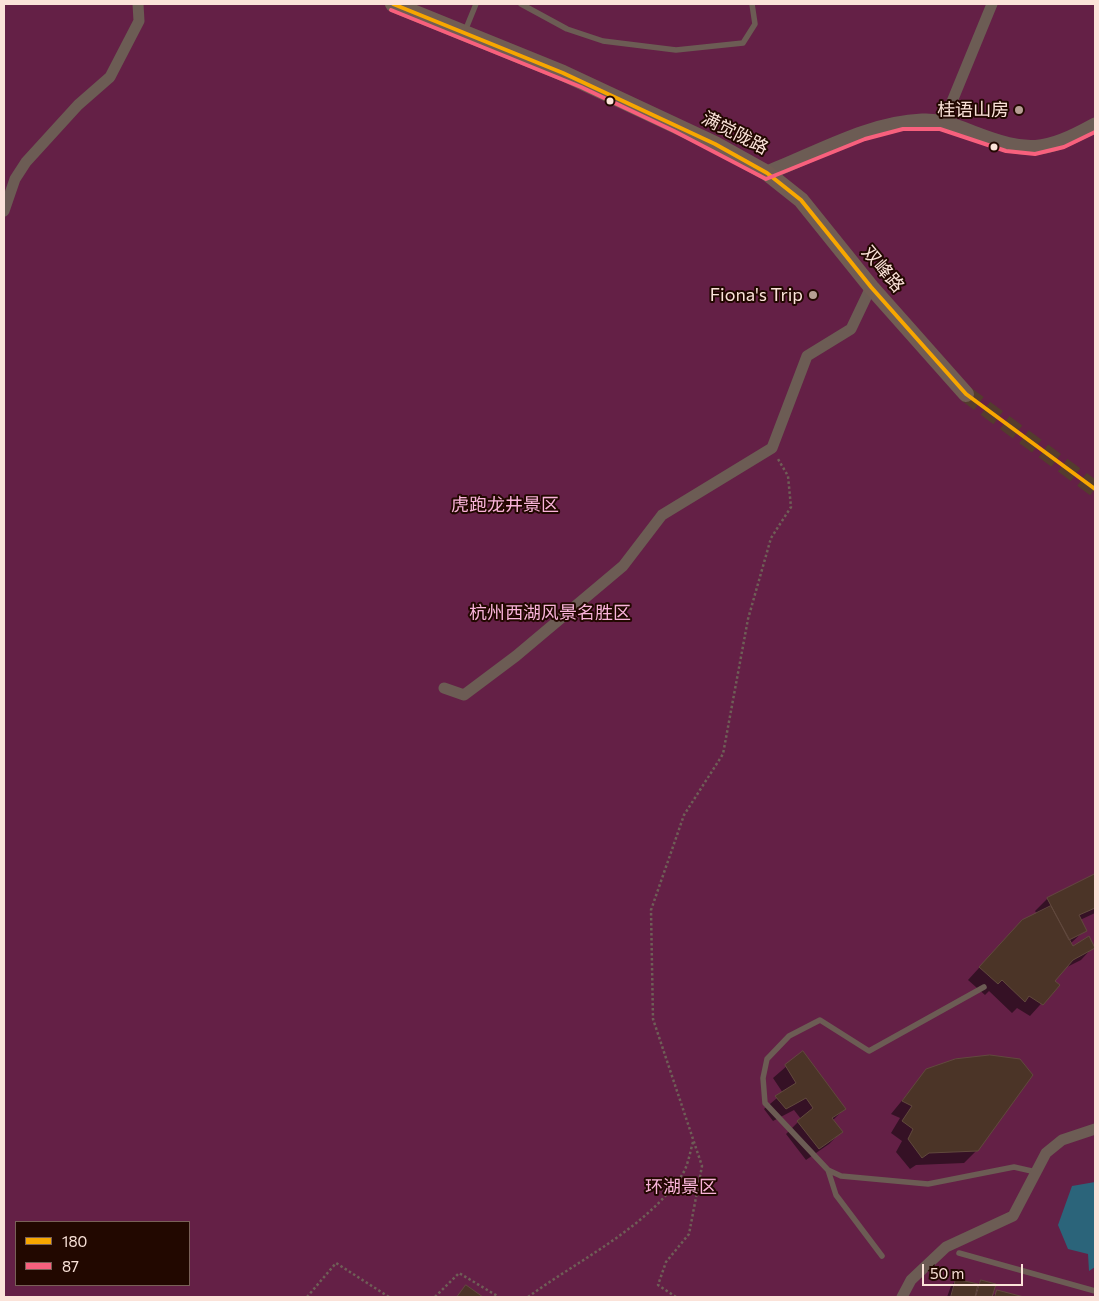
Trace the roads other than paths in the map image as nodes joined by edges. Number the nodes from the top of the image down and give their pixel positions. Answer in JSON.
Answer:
{"nodes":[{"id":1,"x":138,"y":4,"type":"edge"},
{"id":2,"x":393,"y":4,"type":"edge"},
{"id":3,"x":476,"y":4,"type":"edge"},
{"id":4,"x":521,"y":4,"type":"edge"},
{"id":5,"x":752,"y":4,"type":"edge"},
{"id":6,"x":992,"y":4,"type":"edge"},
{"id":7,"x":464,"y":33,"type":"junction"},
{"id":8,"x":944,"y":121,"type":"junction"},
{"id":9,"x":1095,"y":124,"type":"edge"},
{"id":10,"x":767,"y":173,"type":"junction"},
{"id":11,"x":4,"y":211,"type":"edge"},
{"id":12,"x":871,"y":287,"type":"junction"},
{"id":13,"x":966,"y":394,"type":"tunnel mouth"},
{"id":14,"x":444,"y":688,"type":"dead end"},
{"id":15,"x":984,"y":986,"type":"dead end"},
{"id":16,"x":1095,"y":1129,"type":"edge"},
{"id":17,"x":828,"y":1170,"type":"junction"},
{"id":18,"x":1036,"y":1172,"type":"junction"},
{"id":19,"x":960,"y":1253,"type":"dead end"},
{"id":20,"x":882,"y":1256,"type":"dead end"},
{"id":21,"x":1093,"y":1290,"type":"edge"},
{"id":22,"x":902,"y":1297,"type":"edge"},
{"id":23,"x":1088,"y":1297,"type":"edge"}],
"edges":[{"from":1,"to":11,"type":"street"},
{"from":2,"to":7,"type":"main road","name":"满觉陇路"},
{"from":3,"to":7,"type":"lane"},
{"from":4,"to":5,"type":"lane"},
{"from":6,"to":8,"type":"street"},
{"from":7,"to":10,"type":"main road","name":"满觉陇路"},
{"from":8,"to":9,"type":"street","name":"满觉陇路"},
{"from":8,"to":10,"type":"street","name":"满觉陇路"},
{"from":10,"to":12,"type":"main road","name":"双峰路"},
{"from":12,"to":13,"type":"main road","name":"双峰路"},
{"from":12,"to":14,"type":"street"},
{"from":15,"to":17,"type":"lane"},
{"from":16,"to":18,"type":"street"},
{"from":17,"to":18,"type":"lane"},
{"from":17,"to":20,"type":"lane"},
{"from":18,"to":22,"type":"street"},
{"from":19,"to":21,"type":"lane"},
{"from":21,"to":23,"type":"lane"}]}
